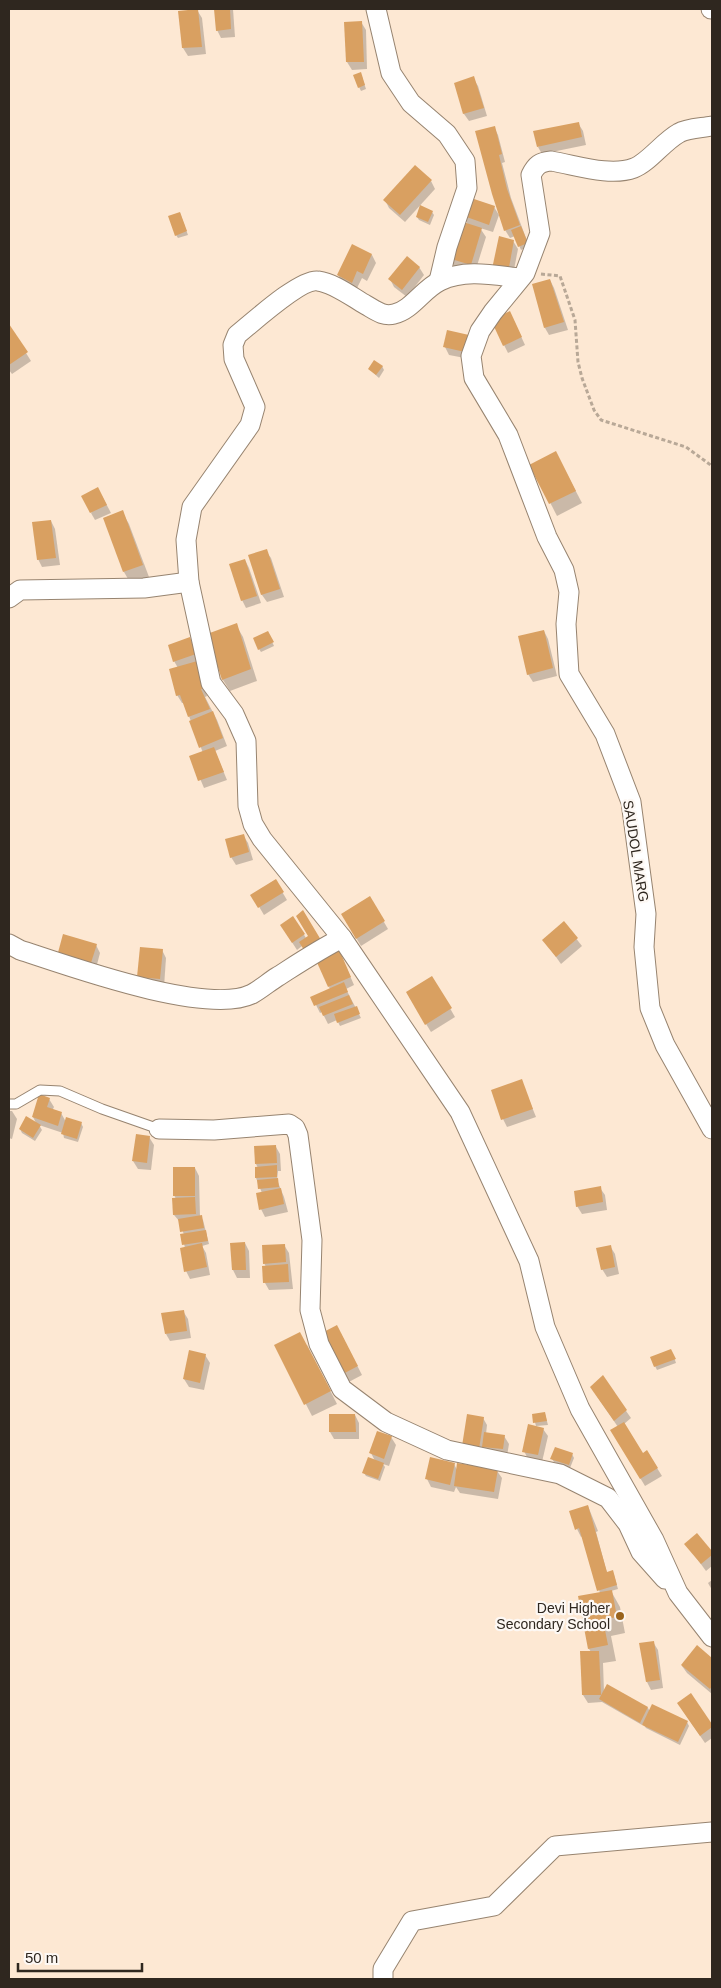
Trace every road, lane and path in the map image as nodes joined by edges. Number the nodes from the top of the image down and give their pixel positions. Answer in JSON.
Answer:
{"nodes":[{"id":1,"x":376,"y":9,"type":"edge"},
{"id":2,"x":712,"y":126,"type":"edge"},
{"id":3,"x":522,"y":276,"type":"junction"},
{"id":4,"x":439,"y":281,"type":"junction"},
{"id":5,"x":712,"y":466,"type":"edge"},
{"id":6,"x":189,"y":582,"type":"junction"},
{"id":7,"x":9,"y":598,"type":"edge"},
{"id":8,"x":342,"y":938,"type":"junction"},
{"id":9,"x":9,"y":944,"type":"edge"},
{"id":10,"x":9,"y":1104,"type":"edge"},
{"id":11,"x":159,"y":1128,"type":"joint"},
{"id":12,"x":712,"y":1129,"type":"edge"},
{"id":13,"x":678,"y":1593,"type":"junction"},
{"id":14,"x":712,"y":1637,"type":"edge"},
{"id":15,"x":712,"y":1832,"type":"edge"},
{"id":16,"x":383,"y":1979,"type":"edge"}],
"edges":[{"from":1,"to":4,"type":"street"},
{"from":2,"to":3,"type":"street","name":"SAUDOL MARG"},
{"from":3,"to":4,"type":"street"},
{"from":3,"to":5,"type":"path"},
{"from":3,"to":12,"type":"street","name":"SAUDOL MARG"},
{"from":4,"to":6,"type":"street"},
{"from":6,"to":7,"type":"street"},
{"from":6,"to":8,"type":"street"},
{"from":8,"to":9,"type":"street"},
{"from":8,"to":13,"type":"street"},
{"from":10,"to":11,"type":"lane"},
{"from":11,"to":13,"type":"street"},
{"from":13,"to":14,"type":"street"},
{"from":15,"to":16,"type":"street"}]}
